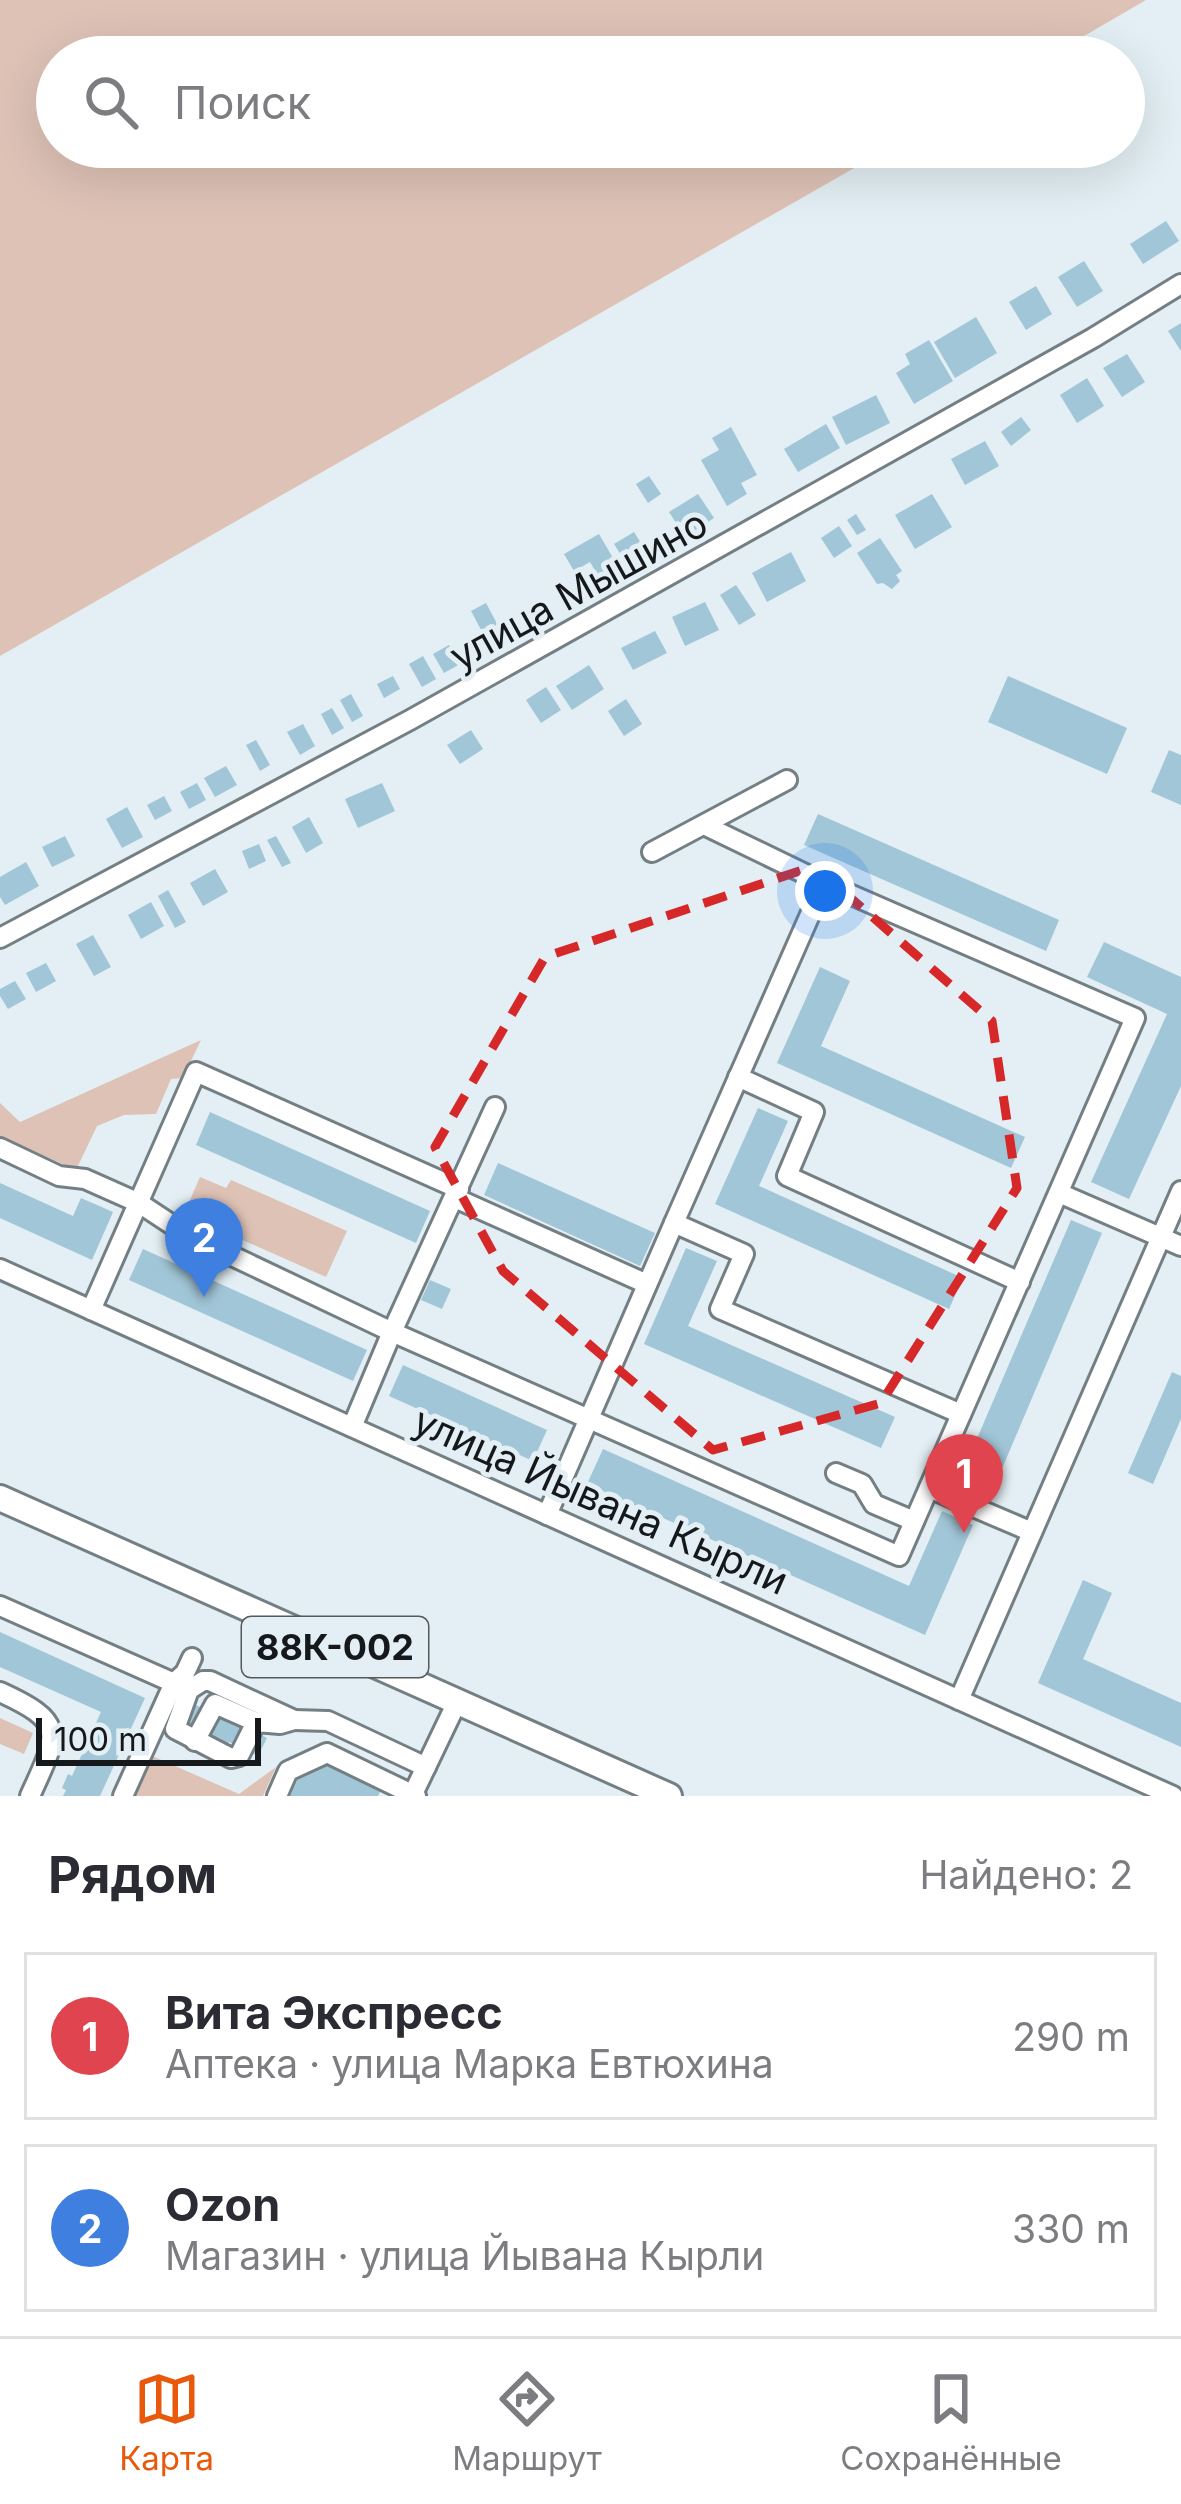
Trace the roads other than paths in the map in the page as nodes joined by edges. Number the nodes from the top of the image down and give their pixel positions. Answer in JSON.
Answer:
{"nodes":[{"id":1,"x":1181,"y":284,"type":"edge"},
{"id":2,"x":787,"y":780,"type":"dead end"},
{"id":3,"x":708,"y":827,"type":"dead end"},
{"id":4,"x":652,"y":852,"type":"dead end"},
{"id":5,"x":824,"y":883,"type":"junction"},
{"id":6,"x":0,"y":938,"type":"edge"},
{"id":7,"x":739,"y":1077,"type":"junction"},
{"id":8,"x":495,"y":1107,"type":"dead end"},
{"id":9,"x":0,"y":1148,"type":"edge"},
{"id":10,"x":1181,"y":1191,"type":"edge"},
{"id":11,"x":457,"y":1193,"type":"junction"},
{"id":12,"x":1059,"y":1193,"type":"junction"},
{"id":13,"x":139,"y":1204,"type":"junction"},
{"id":14,"x":674,"y":1223,"type":"junction"},
{"id":15,"x":1161,"y":1237,"type":"junction"},
{"id":16,"x":1181,"y":1246,"type":"edge"},
{"id":17,"x":0,"y":1269,"type":"edge"},
{"id":18,"x":1020,"y":1282,"type":"junction"},
{"id":19,"x":647,"y":1284,"type":"junction"},
{"id":20,"x":91,"y":1310,"type":"junction"},
{"id":21,"x":392,"y":1331,"type":"junction"},
{"id":22,"x":961,"y":1414,"type":"junction"},
{"id":23,"x":589,"y":1419,"type":"junction"},
{"id":24,"x":352,"y":1427,"type":"junction"},
{"id":25,"x":836,"y":1473,"type":"dead end"},
{"id":26,"x":928,"y":1488,"type":"junction"},
{"id":27,"x":0,"y":1498,"type":"edge"},
{"id":28,"x":547,"y":1515,"type":"junction"},
{"id":29,"x":914,"y":1521,"type":"junction"},
{"id":30,"x":1032,"y":1532,"type":"junction"},
{"id":31,"x":0,"y":1606,"type":"edge"},
{"id":32,"x":192,"y":1658,"type":"dead end"},
{"id":33,"x":173,"y":1683,"type":"junction"},
{"id":34,"x":0,"y":1692,"type":"edge"},
{"id":35,"x":959,"y":1700,"type":"junction"},
{"id":36,"x":457,"y":1702,"type":"junction"},
{"id":37,"x":294,"y":1720,"type":"junction"},
{"id":38,"x":256,"y":1722,"type":"junction"},
{"id":39,"x":196,"y":1741,"type":"junction"},
{"id":40,"x":426,"y":1766,"type":"junction"},
{"id":41,"x":31,"y":1796,"type":"edge"},
{"id":42,"x":123,"y":1796,"type":"edge"},
{"id":43,"x":277,"y":1796,"type":"edge"},
{"id":44,"x":413,"y":1796,"type":"edge"},
{"id":45,"x":669,"y":1796,"type":"edge"},
{"id":46,"x":1173,"y":1796,"type":"edge"}],
"edges":[{"from":1,"to":6,"type":"street","name":"улица Мышино"},
{"from":2,"to":4,"type":"street"},
{"from":3,"to":5,"type":"street"},
{"from":5,"to":7,"type":"street"},
{"from":5,"to":12,"type":"street"},
{"from":7,"to":14,"type":"street"},
{"from":7,"to":18,"type":"street"},
{"from":8,"to":11,"type":"street"},
{"from":9,"to":13,"type":"street"},
{"from":10,"to":15,"type":"street"},
{"from":11,"to":13,"type":"street"},
{"from":11,"to":19,"type":"street"},
{"from":11,"to":21,"type":"street"},
{"from":12,"to":15,"type":"street"},
{"from":12,"to":18,"type":"street"},
{"from":13,"to":20,"type":"street"},
{"from":13,"to":21,"type":"street"},
{"from":14,"to":19,"type":"street"},
{"from":14,"to":22,"type":"street"},
{"from":15,"to":16,"type":"street"},
{"from":15,"to":30,"type":"street"},
{"from":17,"to":20,"type":"street","name":"улица Йывана Кырли"},
{"from":18,"to":22,"type":"street"},
{"from":19,"to":23,"type":"street"},
{"from":20,"to":24,"type":"street","name":"улица Йывана Кырли"},
{"from":21,"to":23,"type":"street"},
{"from":21,"to":24,"type":"street"},
{"from":22,"to":26,"type":"street"},
{"from":23,"to":28,"type":"street"},
{"from":23,"to":29,"type":"street"},
{"from":24,"to":28,"type":"street","name":"улица Йывана Кырли"},
{"from":25,"to":29,"type":"street"},
{"from":26,"to":29,"type":"street"},
{"from":26,"to":30,"type":"street"},
{"from":27,"to":36,"type":"main road","number":"88К-002"},
{"from":28,"to":35,"type":"street","name":"улица Йывана Кырли"},
{"from":30,"to":35,"type":"street"},
{"from":31,"to":33,"type":"street"},
{"from":32,"to":33,"type":"street"},
{"from":33,"to":42,"type":"street"},
{"from":34,"to":41,"type":"street"},
{"from":35,"to":46,"type":"street","name":"улица Йывана Кырли"},
{"from":36,"to":40,"type":"street"},
{"from":36,"to":45,"type":"main road","number":"88К-002"},
{"from":37,"to":38,"type":"street"},
{"from":37,"to":39,"type":"street"},
{"from":37,"to":40,"type":"street"},
{"from":38,"to":39,"type":"street"},
{"from":38,"to":39,"type":"street"},
{"from":40,"to":44,"type":"street"},
{"from":43,"to":44,"type":"street"}]}
